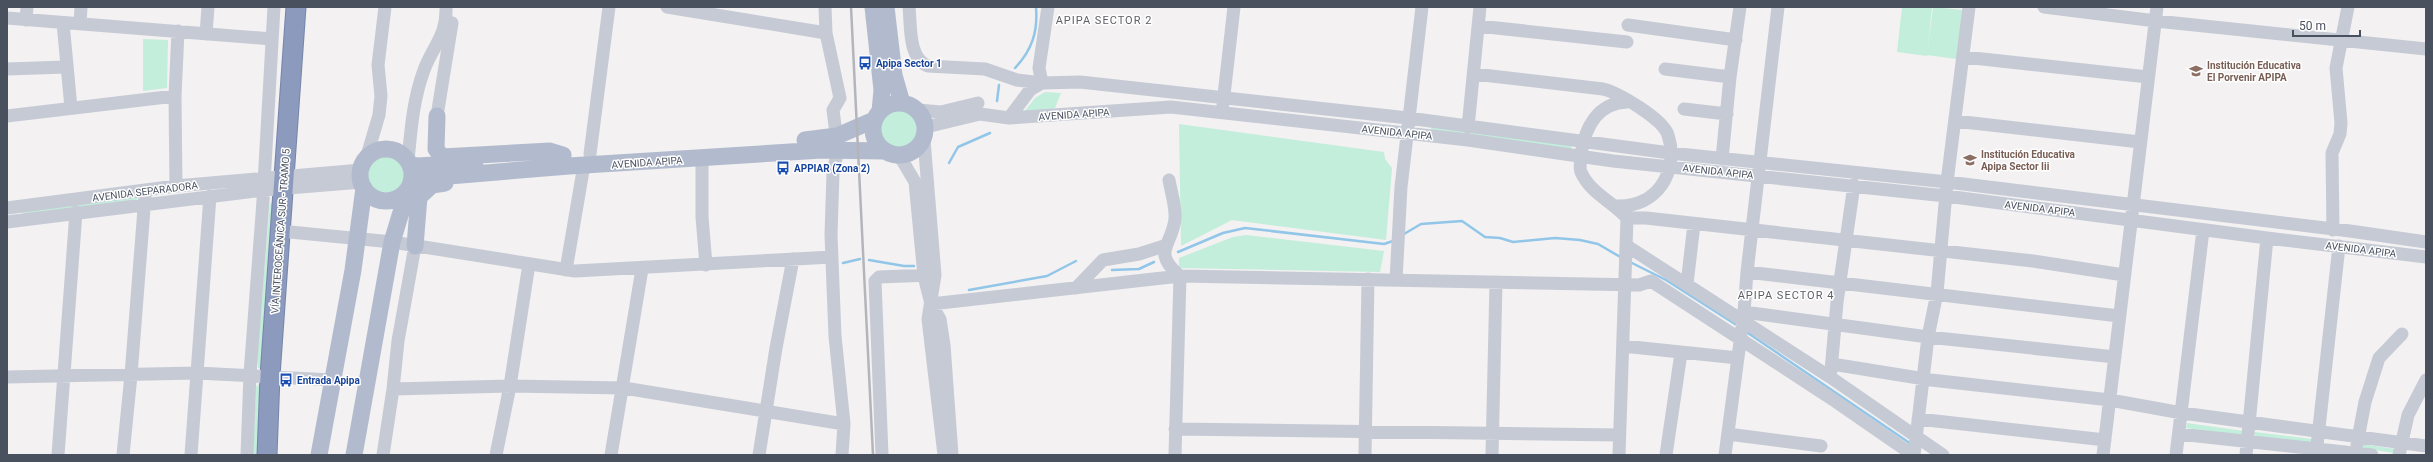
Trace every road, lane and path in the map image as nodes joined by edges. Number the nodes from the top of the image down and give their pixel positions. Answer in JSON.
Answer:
{"nodes":[{"id":1,"x":81,"y":7,"type":"edge"},
{"id":2,"x":208,"y":7,"type":"edge"},
{"id":3,"x":274,"y":7,"type":"edge"},
{"id":4,"x":296,"y":7,"type":"edge"},
{"id":5,"x":385,"y":7,"type":"edge"},
{"id":6,"x":446,"y":7,"type":"edge"},
{"id":7,"x":454,"y":7,"type":"edge"},
{"id":8,"x":609,"y":7,"type":"edge"},
{"id":9,"x":667,"y":7,"type":"edge"},
{"id":10,"x":825,"y":7,"type":"edge"},
{"id":11,"x":873,"y":7,"type":"edge"},
{"id":12,"x":886,"y":7,"type":"edge"},
{"id":13,"x":909,"y":7,"type":"edge"},
{"id":14,"x":1048,"y":7,"type":"edge"},
{"id":15,"x":1234,"y":7,"type":"edge"},
{"id":16,"x":1422,"y":7,"type":"edge"},
{"id":17,"x":1480,"y":7,"type":"edge"},
{"id":18,"x":1740,"y":7,"type":"edge"},
{"id":19,"x":1778,"y":7,"type":"edge"},
{"id":20,"x":1969,"y":7,"type":"edge"},
{"id":21,"x":2044,"y":7,"type":"edge"},
{"id":22,"x":2157,"y":7,"type":"edge"},
{"id":23,"x":2348,"y":7,"type":"edge"},
{"id":24,"x":26,"y":13,"type":"edge"},
{"id":25,"x":7,"y":18,"type":"edge"},
{"id":26,"x":2156,"y":21,"type":"junction"},
{"id":27,"x":63,"y":23,"type":"junction"},
{"id":28,"x":80,"y":24,"type":"junction"},
{"id":29,"x":1628,"y":25,"type":"dead end"},
{"id":30,"x":1478,"y":26,"type":"junction"},
{"id":31,"x":178,"y":31,"type":"junction"},
{"id":32,"x":826,"y":33,"type":"junction"},
{"id":33,"x":206,"y":34,"type":"junction"},
{"id":34,"x":272,"y":39,"type":"junction"},
{"id":35,"x":1736,"y":40,"type":"junction"},
{"id":36,"x":2342,"y":41,"type":"junction"},
{"id":37,"x":1627,"y":42,"type":"dead end"},
{"id":38,"x":2426,"y":49,"type":"edge"},
{"id":39,"x":1964,"y":57,"type":"junction"},
{"id":40,"x":66,"y":67,"type":"junction"},
{"id":41,"x":7,"y":69,"type":"edge"},
{"id":42,"x":1664,"y":69,"type":"dead end"},
{"id":43,"x":1474,"y":74,"type":"junction"},
{"id":44,"x":1730,"y":77,"type":"junction"},
{"id":45,"x":2148,"y":77,"type":"junction"},
{"id":46,"x":1042,"y":83,"type":"junction"},
{"id":47,"x":175,"y":96,"type":"junction"},
{"id":48,"x":1223,"y":97,"type":"junction"},
{"id":49,"x":902,"y":102,"type":"junction"},
{"id":50,"x":1627,"y":102,"type":"junction"},
{"id":51,"x":71,"y":108,"type":"junction"},
{"id":52,"x":979,"y":109,"type":"junction"},
{"id":53,"x":1684,"y":109,"type":"dead end"},
{"id":54,"x":918,"y":110,"type":"junction"},
{"id":55,"x":1223,"y":112,"type":"junction"},
{"id":56,"x":1727,"y":114,"type":"junction"},
{"id":57,"x":877,"y":115,"type":"junction"},
{"id":58,"x":7,"y":116,"type":"edge"},
{"id":59,"x":437,"y":116,"type":"joint"},
{"id":60,"x":1009,"y":118,"type":"junction"},
{"id":61,"x":1408,"y":118,"type":"junction"},
{"id":62,"x":1955,"y":121,"type":"junction"},
{"id":63,"x":1468,"y":127,"type":"junction"},
{"id":64,"x":925,"y":133,"type":"junction"},
{"id":65,"x":1406,"y":133,"type":"junction"},
{"id":66,"x":1583,"y":142,"type":"junction"},
{"id":67,"x":2140,"y":142,"type":"junction"},
{"id":68,"x":837,"y":143,"type":"junction"},
{"id":69,"x":889,"y":153,"type":"junction"},
{"id":70,"x":1581,"y":157,"type":"junction"},
{"id":71,"x":702,"y":158,"type":"junction"},
{"id":72,"x":1669,"y":159,"type":"junction"},
{"id":73,"x":1722,"y":159,"type":"junction"},
{"id":74,"x":587,"y":160,"type":"junction"},
{"id":75,"x":561,"y":161,"type":"junction"},
{"id":76,"x":409,"y":163,"type":"junction"},
{"id":77,"x":1759,"y":168,"type":"junction"},
{"id":78,"x":363,"y":175,"type":"junction"},
{"id":79,"x":1169,"y":180,"type":"dead end"},
{"id":80,"x":1947,"y":182,"type":"junction"},
{"id":81,"x":283,"y":183,"type":"junction"},
{"id":82,"x":264,"y":184,"type":"junction"},
{"id":83,"x":176,"y":186,"type":"junction"},
{"id":84,"x":410,"y":186,"type":"junction"},
{"id":85,"x":1854,"y":186,"type":"junction"},
{"id":86,"x":145,"y":190,"type":"junction"},
{"id":87,"x":210,"y":196,"type":"junction"},
{"id":88,"x":1946,"y":196,"type":"junction"},
{"id":89,"x":146,"y":204,"type":"junction"},
{"id":90,"x":2132,"y":204,"type":"junction"},
{"id":91,"x":1617,"y":206,"type":"junction"},
{"id":92,"x":7,"y":207,"type":"edge"},
{"id":93,"x":76,"y":212,"type":"junction"},
{"id":94,"x":1627,"y":218,"type":"junction"},
{"id":95,"x":2130,"y":220,"type":"junction"},
{"id":96,"x":7,"y":222,"type":"edge"},
{"id":97,"x":1694,"y":224,"type":"junction"},
{"id":98,"x":7,"y":226,"type":"edge"},
{"id":99,"x":2203,"y":230,"type":"junction"},
{"id":100,"x":2333,"y":230,"type":"junction"},
{"id":101,"x":1753,"y":231,"type":"junction"},
{"id":102,"x":280,"y":232,"type":"junction"},
{"id":103,"x":358,"y":238,"type":"junction"},
{"id":104,"x":2267,"y":238,"type":"junction"},
{"id":105,"x":1847,"y":240,"type":"junction"},
{"id":106,"x":392,"y":242,"type":"junction"},
{"id":107,"x":2426,"y":242,"type":"edge"},
{"id":108,"x":415,"y":246,"type":"junction"},
{"id":109,"x":1164,"y":246,"type":"junction"},
{"id":110,"x":1627,"y":246,"type":"junction"},
{"id":111,"x":2338,"y":246,"type":"junction"},
{"id":112,"x":1942,"y":252,"type":"junction"},
{"id":113,"x":832,"y":257,"type":"junction"},
{"id":114,"x":2426,"y":257,"type":"edge"},
{"id":115,"x":793,"y":259,"type":"junction"},
{"id":116,"x":529,"y":264,"type":"junction"},
{"id":117,"x":706,"y":265,"type":"junction"},
{"id":118,"x":642,"y":269,"type":"junction"},
{"id":119,"x":566,"y":270,"type":"junction"},
{"id":120,"x":1747,"y":272,"type":"junction"},
{"id":121,"x":929,"y":275,"type":"junction"},
{"id":122,"x":2124,"y":275,"type":"junction"},
{"id":123,"x":1180,"y":276,"type":"junction"},
{"id":124,"x":1368,"y":279,"type":"junction"},
{"id":125,"x":1396,"y":280,"type":"junction"},
{"id":126,"x":1496,"y":282,"type":"junction"},
{"id":127,"x":1841,"y":282,"type":"junction"},
{"id":128,"x":1625,"y":284,"type":"junction"},
{"id":129,"x":1687,"y":284,"type":"junction"},
{"id":130,"x":1076,"y":288,"type":"junction"},
{"id":131,"x":1937,"y":293,"type":"junction"},
{"id":132,"x":931,"y":304,"type":"junction"},
{"id":133,"x":1743,"y":316,"type":"junction"},
{"id":134,"x":2119,"y":316,"type":"junction"},
{"id":135,"x":1836,"y":324,"type":"junction"},
{"id":136,"x":2402,"y":334,"type":"dead end"},
{"id":137,"x":1928,"y":337,"type":"junction"},
{"id":138,"x":1740,"y":338,"type":"junction"},
{"id":139,"x":1623,"y":346,"type":"junction"},
{"id":140,"x":1681,"y":353,"type":"junction"},
{"id":141,"x":2115,"y":356,"type":"junction"},
{"id":142,"x":1738,"y":358,"type":"junction"},
{"id":143,"x":1831,"y":370,"type":"junction"},
{"id":144,"x":197,"y":373,"type":"junction"},
{"id":145,"x":250,"y":374,"type":"junction"},
{"id":146,"x":132,"y":375,"type":"junction"},
{"id":147,"x":7,"y":376,"type":"edge"},
{"id":148,"x":64,"y":376,"type":"junction"},
{"id":149,"x":270,"y":376,"type":"junction"},
{"id":150,"x":1923,"y":378,"type":"junction"},
{"id":151,"x":332,"y":380,"type":"junction"},
{"id":152,"x":2426,"y":380,"type":"edge"},
{"id":153,"x":510,"y":386,"type":"junction"},
{"id":154,"x":624,"y":388,"type":"junction"},
{"id":155,"x":393,"y":389,"type":"junction"},
{"id":156,"x":2110,"y":400,"type":"junction"},
{"id":157,"x":767,"y":412,"type":"junction"},
{"id":158,"x":2182,"y":413,"type":"junction"},
{"id":159,"x":1918,"y":419,"type":"junction"},
{"id":160,"x":2251,"y":423,"type":"junction"},
{"id":161,"x":844,"y":424,"type":"junction"},
{"id":162,"x":1175,"y":428,"type":"junction"},
{"id":163,"x":1365,"y":432,"type":"junction"},
{"id":164,"x":1492,"y":432,"type":"junction"},
{"id":165,"x":2318,"y":433,"type":"junction"},
{"id":166,"x":1728,"y":434,"type":"junction"},
{"id":167,"x":2179,"y":434,"type":"junction"},
{"id":168,"x":1619,"y":435,"type":"junction"},
{"id":169,"x":1917,"y":436,"type":"junction"},
{"id":170,"x":2358,"y":436,"type":"junction"},
{"id":171,"x":2105,"y":440,"type":"junction"},
{"id":172,"x":2248,"y":441,"type":"junction"},
{"id":173,"x":2400,"y":441,"type":"junction"},
{"id":174,"x":1821,"y":446,"type":"dead end"},
{"id":175,"x":2426,"y":446,"type":"edge"},
{"id":176,"x":2316,"y":451,"type":"edge"},
{"id":177,"x":2356,"y":454,"type":"edge"},
{"id":178,"x":58,"y":455,"type":"edge"},
{"id":179,"x":122,"y":455,"type":"edge"},
{"id":180,"x":191,"y":455,"type":"edge"},
{"id":181,"x":247,"y":455,"type":"edge"},
{"id":182,"x":267,"y":455,"type":"edge"},
{"id":183,"x":319,"y":455,"type":"edge"},
{"id":184,"x":354,"y":455,"type":"edge"},
{"id":185,"x":383,"y":455,"type":"edge"},
{"id":186,"x":496,"y":455,"type":"edge"},
{"id":187,"x":611,"y":455,"type":"edge"},
{"id":188,"x":758,"y":455,"type":"edge"},
{"id":189,"x":842,"y":455,"type":"edge"},
{"id":190,"x":882,"y":455,"type":"edge"},
{"id":191,"x":944,"y":455,"type":"edge"},
{"id":192,"x":952,"y":455,"type":"edge"},
{"id":193,"x":1175,"y":455,"type":"edge"},
{"id":194,"x":1365,"y":455,"type":"edge"},
{"id":195,"x":1492,"y":455,"type":"edge"},
{"id":196,"x":1619,"y":455,"type":"edge"},
{"id":197,"x":1666,"y":455,"type":"edge"},
{"id":198,"x":1725,"y":455,"type":"edge"},
{"id":199,"x":1914,"y":455,"type":"edge"},
{"id":200,"x":1943,"y":455,"type":"edge"},
{"id":201,"x":2102,"y":455,"type":"edge"},
{"id":202,"x":2176,"y":455,"type":"edge"},
{"id":203,"x":2246,"y":455,"type":"edge"},
{"id":204,"x":2372,"y":455,"type":"edge"},
{"id":205,"x":2399,"y":455,"type":"edge"}],
"edges":[{"from":1,"to":28,"type":"street"},
{"from":2,"to":33,"type":"street"},
{"from":3,"to":34,"type":"street"},
{"from":4,"to":81,"type":"highway","name":"VÍA INTEROCEÁNICA SUR - TRAMO 5"},
{"from":5,"to":78,"type":"street"},
{"from":6,"to":76,"type":"street"},
{"from":7,"to":59,"type":"street"},
{"from":8,"to":74,"type":"street"},
{"from":9,"to":32,"type":"street"},
{"from":10,"to":32,"type":"street"},
{"from":11,"to":57,"type":"main road"},
{"from":12,"to":49,"type":"main road"},
{"from":13,"to":46,"type":"street","name":"AVENIDA APIPA"},
{"from":14,"to":46,"type":"street"},
{"from":15,"to":48,"type":"street"},
{"from":16,"to":61,"type":"street"},
{"from":17,"to":30,"type":"street"},
{"from":18,"to":35,"type":"street"},
{"from":19,"to":77,"type":"street"},
{"from":20,"to":39,"type":"street"},
{"from":21,"to":26,"type":"street"},
{"from":22,"to":26,"type":"street"},
{"from":23,"to":36,"type":"street"},
{"from":24,"to":25,"type":"street"},
{"from":24,"to":27,"type":"street"},
{"from":26,"to":36,"type":"street"},
{"from":26,"to":45,"type":"street"},
{"from":27,"to":28,"type":"street"},
{"from":27,"to":40,"type":"street"},
{"from":28,"to":31,"type":"street"},
{"from":29,"to":35,"type":"street"},
{"from":30,"to":37,"type":"street"},
{"from":30,"to":43,"type":"street"},
{"from":31,"to":33,"type":"street"},
{"from":31,"to":47,"type":"street"},
{"from":32,"to":68,"type":"street"},
{"from":33,"to":34,"type":"street"},
{"from":34,"to":82,"type":"street"},
{"from":35,"to":44,"type":"street"},
{"from":36,"to":38,"type":"street"},
{"from":36,"to":100,"type":"street"},
{"from":39,"to":45,"type":"street"},
{"from":39,"to":62,"type":"street"},
{"from":40,"to":41,"type":"street"},
{"from":40,"to":51,"type":"street"},
{"from":42,"to":44,"type":"street"},
{"from":43,"to":50,"type":"street"},
{"from":43,"to":63,"type":"street"},
{"from":44,"to":56,"type":"street"},
{"from":45,"to":67,"type":"street"},
{"from":46,"to":48,"type":"street","name":"AVENIDA APIPA"},
{"from":46,"to":60,"type":"street"},
{"from":47,"to":51,"type":"street"},
{"from":47,"to":83,"type":"street"},
{"from":48,"to":55,"type":"street"},
{"from":48,"to":61,"type":"street","name":"AVENIDA APIPA"},
{"from":49,"to":54,"type":"main road"},
{"from":49,"to":57,"type":"main road"},
{"from":50,"to":66,"type":"street"},
{"from":50,"to":72,"type":"street"},
{"from":51,"to":58,"type":"street"},
{"from":52,"to":54,"type":"street","name":"AVENIDA APIPA"},
{"from":52,"to":60,"type":"street","name":"AVENIDA APIPA"},
{"from":52,"to":64,"type":"street","name":"AVENIDA APIPA"},
{"from":53,"to":56,"type":"street"},
{"from":54,"to":64,"type":"main road"},
{"from":55,"to":60,"type":"street","name":"AVENIDA APIPA"},
{"from":55,"to":65,"type":"street","name":"AVENIDA APIPA"},
{"from":56,"to":73,"type":"street"},
{"from":57,"to":68,"type":"main road","name":"AVENIDA APIPA"},
{"from":57,"to":69,"type":"main road"},
{"from":59,"to":75,"type":"main road"},
{"from":61,"to":63,"type":"street","name":"AVENIDA APIPA"},
{"from":61,"to":65,"type":"street"},
{"from":62,"to":67,"type":"street"},
{"from":62,"to":80,"type":"street"},
{"from":63,"to":66,"type":"street","name":"AVENIDA APIPA"},
{"from":64,"to":69,"type":"main road"},
{"from":64,"to":121,"type":"street"},
{"from":65,"to":70,"type":"street","name":"AVENIDA APIPA"},
{"from":65,"to":125,"type":"street"},
{"from":66,"to":70,"type":"street"},
{"from":66,"to":72,"type":"street","name":"AVENIDA APIPA"},
{"from":67,"to":90,"type":"street"},
{"from":68,"to":69,"type":"main road","name":"AVENIDA APIPA"},
{"from":68,"to":71,"type":"main road","name":"AVENIDA APIPA"},
{"from":68,"to":74,"type":"main road","name":"AVENIDA APIPA"},
{"from":68,"to":113,"type":"street"},
{"from":69,"to":121,"type":"street"},
{"from":70,"to":72,"type":"street","name":"AVENIDA APIPA"},
{"from":70,"to":91,"type":"street"},
{"from":71,"to":74,"type":"main road","name":"AVENIDA APIPA"},
{"from":71,"to":117,"type":"street"},
{"from":72,"to":73,"type":"street","name":"AVENIDA APIPA"},
{"from":72,"to":77,"type":"street","name":"AVENIDA APIPA"},
{"from":72,"to":91,"type":"street"},
{"from":73,"to":77,"type":"street","name":"AVENIDA APIPA"},
{"from":74,"to":75,"type":"main road","name":"AVENIDA APIPA"},
{"from":74,"to":119,"type":"street"},
{"from":75,"to":76,"type":"main road","name":"AVENIDA APIPA"},
{"from":75,"to":84,"type":"main road","name":"AVENIDA APIPA"},
{"from":75,"to":108,"type":"main road"},
{"from":76,"to":78,"type":"main road"},
{"from":76,"to":84,"type":"main road"},
{"from":77,"to":80,"type":"street","name":"AVENIDA APIPA"},
{"from":77,"to":85,"type":"street","name":"AVENIDA APIPA"},
{"from":77,"to":101,"type":"street"},
{"from":78,"to":81,"type":"street"},
{"from":78,"to":84,"type":"main road"},
{"from":78,"to":103,"type":"main road"},
{"from":79,"to":109,"type":"street"},
{"from":80,"to":88,"type":"street"},
{"from":80,"to":90,"type":"street","name":"AVENIDA APIPA"},
{"from":81,"to":82,"type":"street","name":"AVENIDA SEPARADORA"},
{"from":81,"to":102,"type":"highway","name":"VÍA INTEROCEÁNICA SUR - TRAMO 5"},
{"from":82,"to":83,"type":"street","name":"AVENIDA SEPARADORA"},
{"from":82,"to":87,"type":"street","name":"AVENIDA SEPARADORA"},
{"from":82,"to":145,"type":"street"},
{"from":83,"to":86,"type":"street","name":"AVENIDA SEPARADORA"},
{"from":84,"to":106,"type":"main road"},
{"from":85,"to":88,"type":"street","name":"AVENIDA APIPA"},
{"from":85,"to":105,"type":"street"},
{"from":86,"to":89,"type":"street"},
{"from":86,"to":92,"type":"street","name":"AVENIDA SEPARADORA"},
{"from":87,"to":89,"type":"street","name":"AVENIDA SEPARADORA"},
{"from":87,"to":144,"type":"street"},
{"from":88,"to":95,"type":"street","name":"AVENIDA APIPA"},
{"from":88,"to":112,"type":"street"},
{"from":89,"to":93,"type":"street","name":"AVENIDA SEPARADORA"},
{"from":89,"to":146,"type":"street"},
{"from":90,"to":95,"type":"street"},
{"from":90,"to":100,"type":"street","name":"AVENIDA APIPA"},
{"from":91,"to":94,"type":"street"},
{"from":93,"to":96,"type":"street","name":"AVENIDA SEPARADORA"},
{"from":93,"to":148,"type":"street"},
{"from":94,"to":97,"type":"street"},
{"from":94,"to":110,"type":"street"},
{"from":95,"to":99,"type":"street","name":"AVENIDA APIPA"},
{"from":95,"to":122,"type":"street"},
{"from":96,"to":98,"type":"street"},
{"from":97,"to":101,"type":"street"},
{"from":97,"to":129,"type":"street"},
{"from":99,"to":104,"type":"street","name":"AVENIDA APIPA"},
{"from":99,"to":158,"type":"street"},
{"from":100,"to":107,"type":"street","name":"AVENIDA APIPA"},
{"from":101,"to":105,"type":"street"},
{"from":101,"to":120,"type":"street"},
{"from":102,"to":103,"type":"street"},
{"from":102,"to":149,"type":"highway","name":"VÍA INTEROCEÁNICA SUR - TRAMO 5"},
{"from":103,"to":106,"type":"street"},
{"from":103,"to":151,"type":"main road"},
{"from":104,"to":111,"type":"street","name":"AVENIDA APIPA"},
{"from":104,"to":160,"type":"street"},
{"from":105,"to":112,"type":"street"},
{"from":105,"to":127,"type":"street"},
{"from":106,"to":108,"type":"street"},
{"from":106,"to":184,"type":"main road"},
{"from":108,"to":116,"type":"street"},
{"from":108,"to":155,"type":"street"},
{"from":109,"to":123,"type":"street"},
{"from":109,"to":130,"type":"street"},
{"from":110,"to":128,"type":"street"},
{"from":110,"to":129,"type":"street"},
{"from":111,"to":114,"type":"street","name":"AVENIDA APIPA"},
{"from":111,"to":165,"type":"street"},
{"from":112,"to":122,"type":"street"},
{"from":112,"to":131,"type":"street"},
{"from":113,"to":115,"type":"street"},
{"from":113,"to":161,"type":"street"},
{"from":115,"to":117,"type":"street"},
{"from":115,"to":157,"type":"street"},
{"from":116,"to":119,"type":"street"},
{"from":116,"to":153,"type":"street"},
{"from":117,"to":118,"type":"street"},
{"from":118,"to":119,"type":"street"},
{"from":118,"to":154,"type":"street"},
{"from":120,"to":127,"type":"street"},
{"from":120,"to":133,"type":"street"},
{"from":121,"to":132,"type":"street"},
{"from":121,"to":190,"type":"street"},
{"from":122,"to":134,"type":"street"},
{"from":123,"to":124,"type":"street"},
{"from":123,"to":130,"type":"street"},
{"from":123,"to":162,"type":"street"},
{"from":124,"to":125,"type":"street"},
{"from":124,"to":163,"type":"street"},
{"from":125,"to":126,"type":"street"},
{"from":126,"to":128,"type":"street"},
{"from":126,"to":164,"type":"street"},
{"from":127,"to":131,"type":"street"},
{"from":127,"to":135,"type":"street"},
{"from":128,"to":138,"type":"street"},
{"from":128,"to":139,"type":"street"},
{"from":129,"to":133,"type":"street"},
{"from":130,"to":132,"type":"street"},
{"from":131,"to":134,"type":"street"},
{"from":131,"to":137,"type":"street"},
{"from":132,"to":191,"type":"street"},
{"from":132,"to":192,"type":"street"},
{"from":133,"to":135,"type":"street"},
{"from":133,"to":138,"type":"street"},
{"from":133,"to":143,"type":"street"},
{"from":134,"to":141,"type":"street"},
{"from":135,"to":137,"type":"street"},
{"from":135,"to":143,"type":"street"},
{"from":136,"to":170,"type":"street"},
{"from":137,"to":141,"type":"street"},
{"from":137,"to":150,"type":"street"},
{"from":138,"to":142,"type":"street"},
{"from":138,"to":199,"type":"street"},
{"from":139,"to":140,"type":"street"},
{"from":139,"to":168,"type":"street"},
{"from":140,"to":142,"type":"street"},
{"from":140,"to":197,"type":"street"},
{"from":141,"to":156,"type":"street"},
{"from":142,"to":166,"type":"street"},
{"from":143,"to":150,"type":"street"},
{"from":143,"to":169,"type":"street"},
{"from":144,"to":145,"type":"street"},
{"from":144,"to":146,"type":"street"},
{"from":144,"to":180,"type":"street"},
{"from":145,"to":149,"type":"street"},
{"from":145,"to":181,"type":"street"},
{"from":146,"to":148,"type":"street"},
{"from":146,"to":179,"type":"street"},
{"from":147,"to":148,"type":"street"},
{"from":148,"to":178,"type":"street"},
{"from":149,"to":151,"type":"street"},
{"from":149,"to":182,"type":"highway","name":"VÍA INTEROCEÁNICA SUR - TRAMO 5"},
{"from":150,"to":156,"type":"street"},
{"from":150,"to":159,"type":"street"},
{"from":151,"to":183,"type":"main road"},
{"from":152,"to":173,"type":"street"},
{"from":153,"to":154,"type":"street"},
{"from":153,"to":155,"type":"street"},
{"from":153,"to":186,"type":"street"},
{"from":154,"to":157,"type":"street"},
{"from":154,"to":187,"type":"street"},
{"from":155,"to":185,"type":"street"},
{"from":156,"to":158,"type":"street"},
{"from":156,"to":171,"type":"street"},
{"from":157,"to":161,"type":"street"},
{"from":157,"to":188,"type":"street"},
{"from":158,"to":160,"type":"street"},
{"from":158,"to":167,"type":"street"},
{"from":159,"to":169,"type":"street"},
{"from":159,"to":171,"type":"street"},
{"from":160,"to":165,"type":"street"},
{"from":160,"to":172,"type":"street"},
{"from":161,"to":189,"type":"street"},
{"from":162,"to":163,"type":"street"},
{"from":162,"to":193,"type":"street"},
{"from":163,"to":164,"type":"street"},
{"from":163,"to":194,"type":"street"},
{"from":164,"to":168,"type":"street"},
{"from":164,"to":195,"type":"street"},
{"from":165,"to":170,"type":"street"},
{"from":165,"to":176,"type":"street"},
{"from":166,"to":174,"type":"street"},
{"from":166,"to":198,"type":"street"},
{"from":167,"to":172,"type":"street"},
{"from":167,"to":202,"type":"street"},
{"from":168,"to":196,"type":"street"},
{"from":169,"to":199,"type":"street"},
{"from":169,"to":200,"type":"street"},
{"from":170,"to":173,"type":"street"},
{"from":170,"to":177,"type":"street"},
{"from":171,"to":201,"type":"street"},
{"from":172,"to":176,"type":"street"},
{"from":172,"to":203,"type":"street"},
{"from":173,"to":175,"type":"street"},
{"from":173,"to":205,"type":"street"},
{"from":176,"to":177,"type":"street"},
{"from":177,"to":204,"type":"street"}]}
